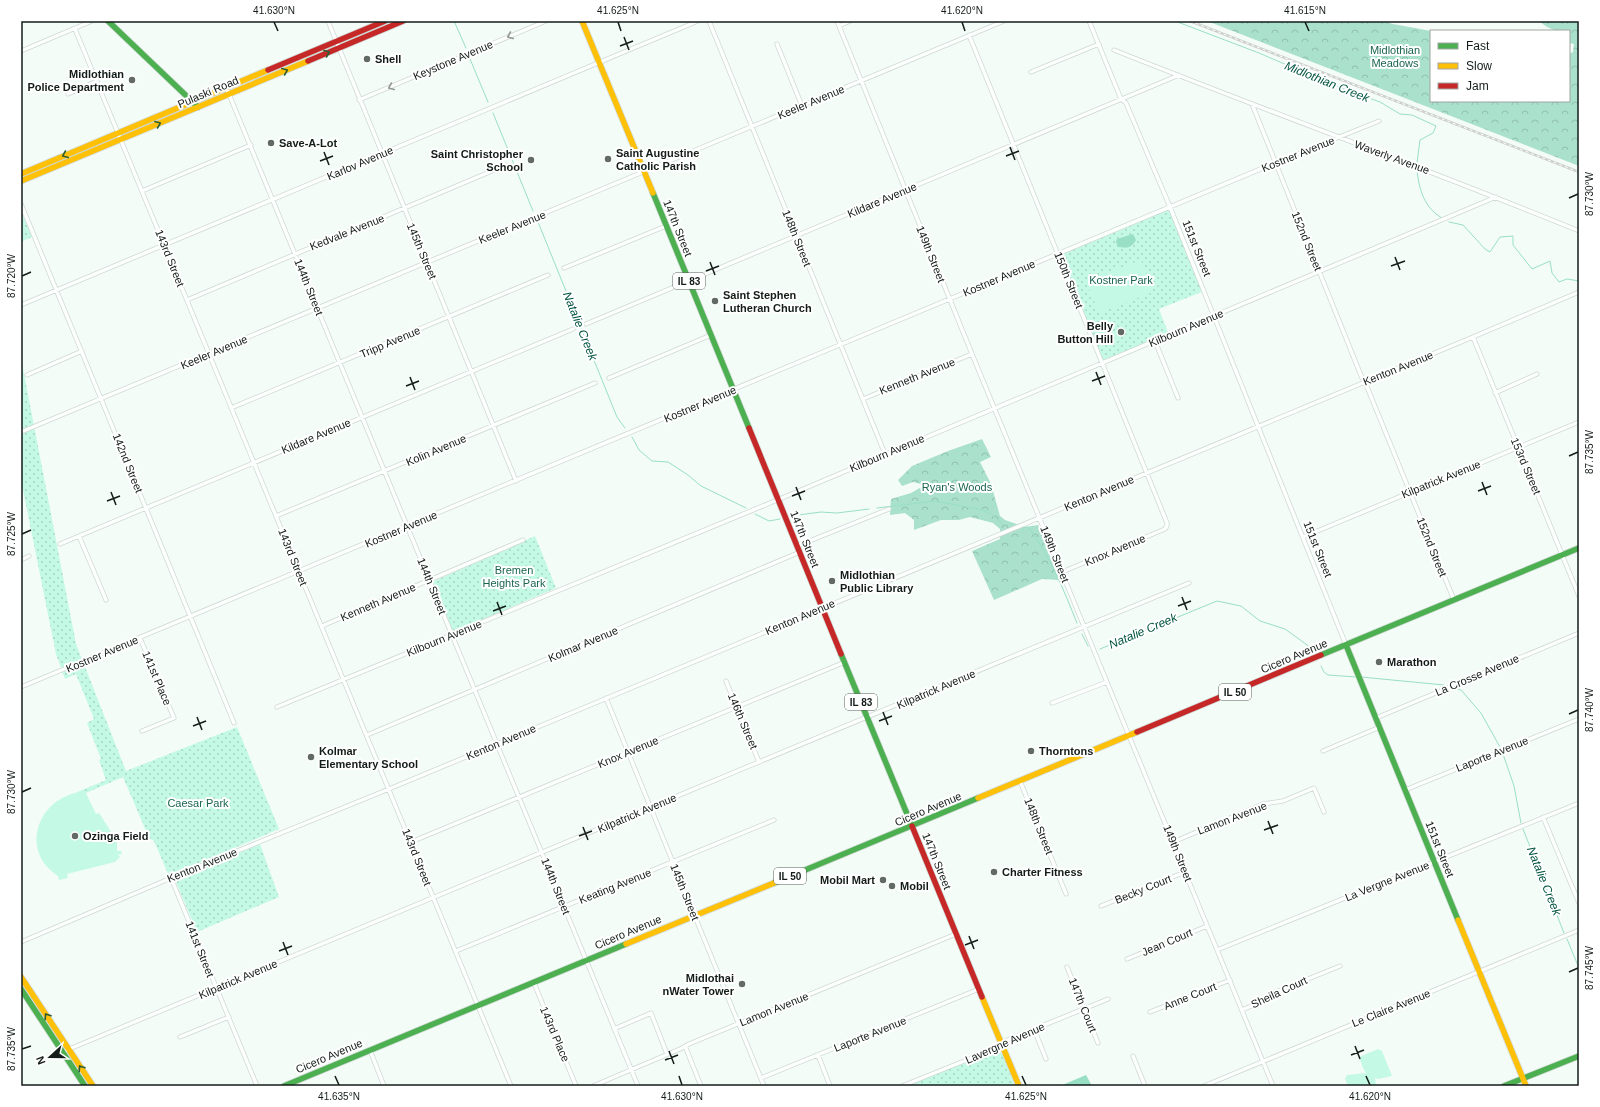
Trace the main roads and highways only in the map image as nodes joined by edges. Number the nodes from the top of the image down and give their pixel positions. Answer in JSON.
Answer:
{"nodes":[{"id":1,"x":108,"y":21,"type":"edge"},
{"id":2,"x":385,"y":21,"type":"edge"},
{"id":3,"x":403,"y":21,"type":"edge"},
{"id":4,"x":582,"y":21,"type":"edge"},
{"id":5,"x":192,"y":101,"type":"junction"},
{"id":6,"x":198,"y":107,"type":"junction"},
{"id":7,"x":21,"y":174,"type":"edge"},
{"id":8,"x":21,"y":182,"type":"edge"},
{"id":9,"x":1579,"y":548,"type":"edge"},
{"id":10,"x":1346,"y":645,"type":"junction"},
{"id":11,"x":912,"y":826,"type":"junction"},
{"id":12,"x":21,"y":976,"type":"edge"},
{"id":13,"x":21,"y":989,"type":"edge"},
{"id":14,"x":1579,"y":1056,"type":"edge"},
{"id":15,"x":1523,"y":1078,"type":"junction"},
{"id":16,"x":85,"y":1086,"type":"edge"},
{"id":17,"x":93,"y":1086,"type":"edge"},
{"id":18,"x":284,"y":1086,"type":"edge"},
{"id":19,"x":1018,"y":1086,"type":"edge"},
{"id":20,"x":1504,"y":1086,"type":"edge"},
{"id":21,"x":1526,"y":1086,"type":"edge"}],
"edges":[{"from":1,"to":5,"type":"main road"},
{"from":2,"to":5,"type":"main road","name":"Pulaski Road"},
{"from":6,"to":3,"type":"main road","name":"Pulaski Road","one_way":true},
{"from":4,"to":11,"type":"main road","name":"147th Street","number":"IL 83"},
{"from":5,"to":6,"type":"main road"},
{"from":5,"to":7,"type":"main road","name":"Pulaski Road","one_way":true},
{"from":8,"to":6,"type":"main road","name":"Pulaski Road","one_way":true},
{"from":9,"to":10,"type":"main road","name":"Cicero Avenue","number":"IL 50"},
{"from":10,"to":11,"type":"main road","name":"Cicero Avenue","number":"IL 50"},
{"from":10,"to":15,"type":"main road","name":"151st Street"},
{"from":11,"to":18,"type":"main road","name":"Cicero Avenue","number":"IL 50"},
{"from":11,"to":19,"type":"main road","name":"147th Street"},
{"from":17,"to":12,"type":"main road","one_way":true},
{"from":13,"to":16,"type":"main road"},
{"from":14,"to":15,"type":"main road"},
{"from":15,"to":20,"type":"main road"},
{"from":15,"to":21,"type":"main road","name":"151st Street"}]}
